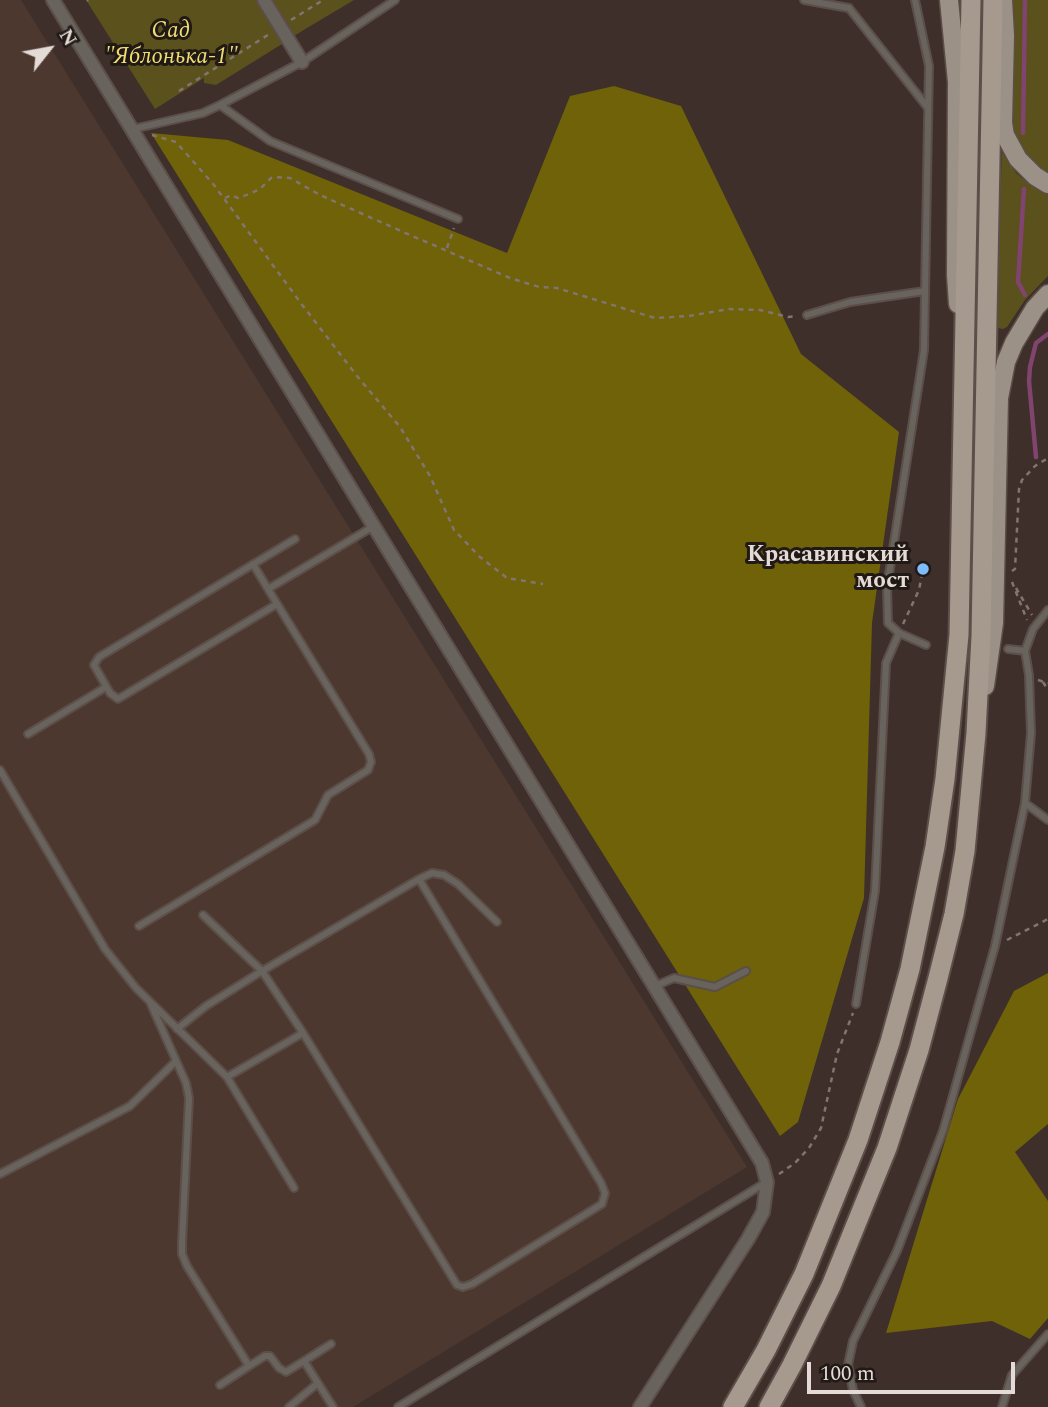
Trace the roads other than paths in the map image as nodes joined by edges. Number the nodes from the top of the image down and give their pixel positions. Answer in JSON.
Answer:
{"nodes":[{"id":1,"x":53,"y":0,"type":"edge"},
{"id":2,"x":264,"y":0,"type":"edge"},
{"id":3,"x":395,"y":0,"type":"edge"},
{"id":4,"x":804,"y":0,"type":"edge"},
{"id":5,"x":915,"y":0,"type":"edge"},
{"id":6,"x":949,"y":0,"type":"edge"},
{"id":7,"x":971,"y":0,"type":"edge"},
{"id":8,"x":993,"y":0,"type":"edge"},
{"id":9,"x":1003,"y":0,"type":"edge"},
{"id":10,"x":302,"y":62,"type":"junction"},
{"id":11,"x":220,"y":105,"type":"junction"},
{"id":12,"x":928,"y":107,"type":"junction"},
{"id":13,"x":132,"y":129,"type":"junction"},
{"id":14,"x":1048,"y":184,"type":"edge"},
{"id":15,"x":458,"y":219,"type":"road end"},
{"id":16,"x":925,"y":290,"type":"junction"},
{"id":17,"x":1048,"y":294,"type":"edge"},
{"id":18,"x":807,"y":315,"type":"road end"},
{"id":19,"x":964,"y":389,"type":"junction"},
{"id":20,"x":985,"y":425,"type":"junction"},
{"id":21,"x":996,"y":495,"type":"junction"},
{"id":22,"x":374,"y":526,"type":"junction"},
{"id":23,"x":295,"y":539,"type":"dead end"},
{"id":24,"x":253,"y":564,"type":"junction"},
{"id":25,"x":268,"y":589,"type":"junction"},
{"id":26,"x":277,"y":604,"type":"junction"},
{"id":27,"x":1048,"y":610,"type":"edge"},
{"id":28,"x":899,"y":633,"type":"junction"},
{"id":29,"x":926,"y":645,"type":"dead end"},
{"id":30,"x":1008,"y":649,"type":"dead end"},
{"id":31,"x":1025,"y":651,"type":"junction"},
{"id":32,"x":106,"y":687,"type":"junction"},
{"id":33,"x":976,"y":733,"type":"junction"},
{"id":34,"x":28,"y":734,"type":"dead end"},
{"id":35,"x":0,"y":770,"type":"edge"},
{"id":36,"x":1025,"y":803,"type":"junction"},
{"id":37,"x":1048,"y":820,"type":"edge"},
{"id":38,"x":419,"y":879,"type":"junction"},
{"id":39,"x":202,"y":915,"type":"dead end"},
{"id":40,"x":497,"y":922,"type":"dead end"},
{"id":41,"x":139,"y":926,"type":"dead end"},
{"id":42,"x":262,"y":971,"type":"junction"},
{"id":43,"x":746,"y":971,"type":"dead end"},
{"id":44,"x":655,"y":986,"type":"junction"},
{"id":45,"x":150,"y":1002,"type":"junction"},
{"id":46,"x":856,"y":1004,"type":"road end"},
{"id":47,"x":177,"y":1029,"type":"junction"},
{"id":48,"x":303,"y":1033,"type":"junction"},
{"id":49,"x":176,"y":1061,"type":"junction"},
{"id":50,"x":227,"y":1077,"type":"junction"},
{"id":51,"x":0,"y":1174,"type":"edge"},
{"id":52,"x":767,"y":1182,"type":"junction"},
{"id":53,"x":294,"y":1188,"type":"dead end"},
{"id":54,"x":1048,"y":1334,"type":"edge"},
{"id":55,"x":331,"y":1345,"type":"dead end"},
{"id":56,"x":304,"y":1361,"type":"junction"},
{"id":57,"x":249,"y":1366,"type":"junction"},
{"id":58,"x":318,"y":1383,"type":"junction"},
{"id":59,"x":220,"y":1385,"type":"dead end"},
{"id":60,"x":289,"y":1407,"type":"edge"},
{"id":61,"x":333,"y":1407,"type":"edge"},
{"id":62,"x":398,"y":1407,"type":"edge"},
{"id":63,"x":640,"y":1407,"type":"edge"},
{"id":64,"x":733,"y":1407,"type":"edge"},
{"id":65,"x":769,"y":1407,"type":"edge"},
{"id":66,"x":861,"y":1407,"type":"edge"},
{"id":67,"x":1002,"y":1407,"type":"edge"}],
"edges":[{"from":1,"to":13,"type":"street"},
{"from":2,"to":10,"type":"street"},
{"from":3,"to":10,"type":"lane"},
{"from":4,"to":12,"type":"lane"},
{"from":5,"to":12,"type":"lane"},
{"from":6,"to":19,"type":"main road"},
{"from":7,"to":19,"type":"highway"},
{"from":8,"to":20,"type":"highway"},
{"from":9,"to":14,"type":"main road"},
{"from":10,"to":11,"type":"lane"},
{"from":11,"to":13,"type":"lane"},
{"from":11,"to":15,"type":"lane"},
{"from":12,"to":16,"type":"lane"},
{"from":13,"to":22,"type":"street"},
{"from":16,"to":18,"type":"lane"},
{"from":16,"to":28,"type":"lane"},
{"from":17,"to":21,"type":"main road"},
{"from":19,"to":64,"type":"highway"},
{"from":20,"to":21,"type":"main road"},
{"from":20,"to":33,"type":"highway"},
{"from":21,"to":33,"type":"main road"},
{"from":22,"to":25,"type":"lane"},
{"from":22,"to":44,"type":"street"},
{"from":23,"to":24,"type":"lane"},
{"from":24,"to":25,"type":"lane"},
{"from":24,"to":32,"type":"lane"},
{"from":25,"to":26,"type":"lane"},
{"from":26,"to":32,"type":"lane"},
{"from":26,"to":41,"type":"lane"},
{"from":27,"to":31,"type":"lane"},
{"from":28,"to":29,"type":"lane"},
{"from":28,"to":46,"type":"lane"},
{"from":30,"to":31,"type":"lane"},
{"from":31,"to":36,"type":"lane"},
{"from":32,"to":34,"type":"lane"},
{"from":33,"to":65,"type":"highway"},
{"from":35,"to":45,"type":"lane"},
{"from":36,"to":37,"type":"lane"},
{"from":36,"to":66,"type":"lane"},
{"from":38,"to":40,"type":"lane"},
{"from":38,"to":42,"type":"lane"},
{"from":38,"to":48,"type":"lane"},
{"from":39,"to":42,"type":"lane"},
{"from":42,"to":47,"type":"lane"},
{"from":42,"to":48,"type":"lane"},
{"from":43,"to":44,"type":"lane"},
{"from":44,"to":52,"type":"street"},
{"from":45,"to":47,"type":"lane"},
{"from":45,"to":49,"type":"lane"},
{"from":47,"to":50,"type":"lane"},
{"from":48,"to":50,"type":"lane"},
{"from":49,"to":51,"type":"lane"},
{"from":49,"to":57,"type":"lane"},
{"from":50,"to":53,"type":"lane"},
{"from":52,"to":62,"type":"lane"},
{"from":52,"to":63,"type":"street"},
{"from":54,"to":67,"type":"lane"},
{"from":55,"to":56,"type":"lane"},
{"from":56,"to":57,"type":"lane"},
{"from":56,"to":58,"type":"lane"},
{"from":57,"to":59,"type":"lane"},
{"from":58,"to":60,"type":"lane"},
{"from":58,"to":61,"type":"lane"}]}
